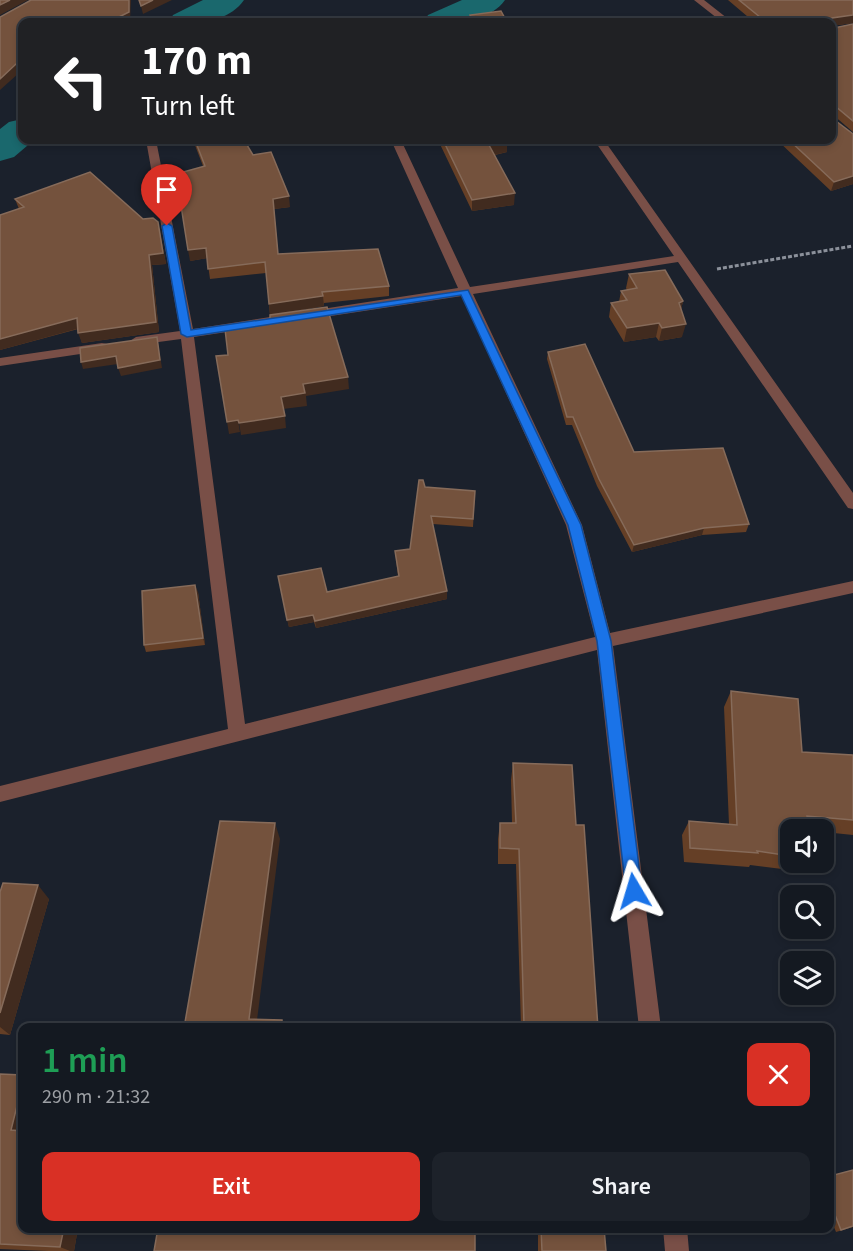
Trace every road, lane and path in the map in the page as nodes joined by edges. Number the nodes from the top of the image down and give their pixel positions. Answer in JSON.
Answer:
{"nodes":[{"id":1,"x":698,"y":0,"type":"edge"},
{"id":2,"x":722,"y":18,"type":"edge"},
{"id":3,"x":152,"y":144,"type":"edge"},
{"id":4,"x":398,"y":144,"type":"edge"},
{"id":5,"x":602,"y":144,"type":"edge"},
{"id":6,"x":853,"y":246,"type":"edge"},
{"id":7,"x":681,"y":258,"type":"junction"},
{"id":8,"x":692,"y":273,"type":"junction"},
{"id":9,"x":465,"y":292,"type":"junction"},
{"id":10,"x":187,"y":334,"type":"junction"},
{"id":11,"x":0,"y":362,"type":"edge"},
{"id":12,"x":853,"y":504,"type":"edge"},
{"id":13,"x":853,"y":587,"type":"edge"},
{"id":14,"x":604,"y":641,"type":"junction"},
{"id":15,"x":237,"y":735,"type":"junction"},
{"id":16,"x":0,"y":794,"type":"edge"},
{"id":17,"x":649,"y":1023,"type":"edge"},
{"id":18,"x":675,"y":1233,"type":"edge"},
{"id":19,"x":677,"y":1251,"type":"edge"}],
"edges":[{"from":1,"to":2,"type":"street"},
{"from":3,"to":10,"type":"street"},
{"from":4,"to":9,"type":"street"},
{"from":5,"to":7,"type":"street"},
{"from":6,"to":8,"type":"path"},
{"from":7,"to":8,"type":"street"},
{"from":7,"to":9,"type":"street"},
{"from":8,"to":12,"type":"street"},
{"from":9,"to":10,"type":"street"},
{"from":9,"to":14,"type":"street"},
{"from":10,"to":11,"type":"street"},
{"from":10,"to":15,"type":"street"},
{"from":13,"to":14,"type":"street"},
{"from":14,"to":15,"type":"street"},
{"from":14,"to":17,"type":"street"},
{"from":15,"to":16,"type":"street"},
{"from":18,"to":19,"type":"street"}]}
